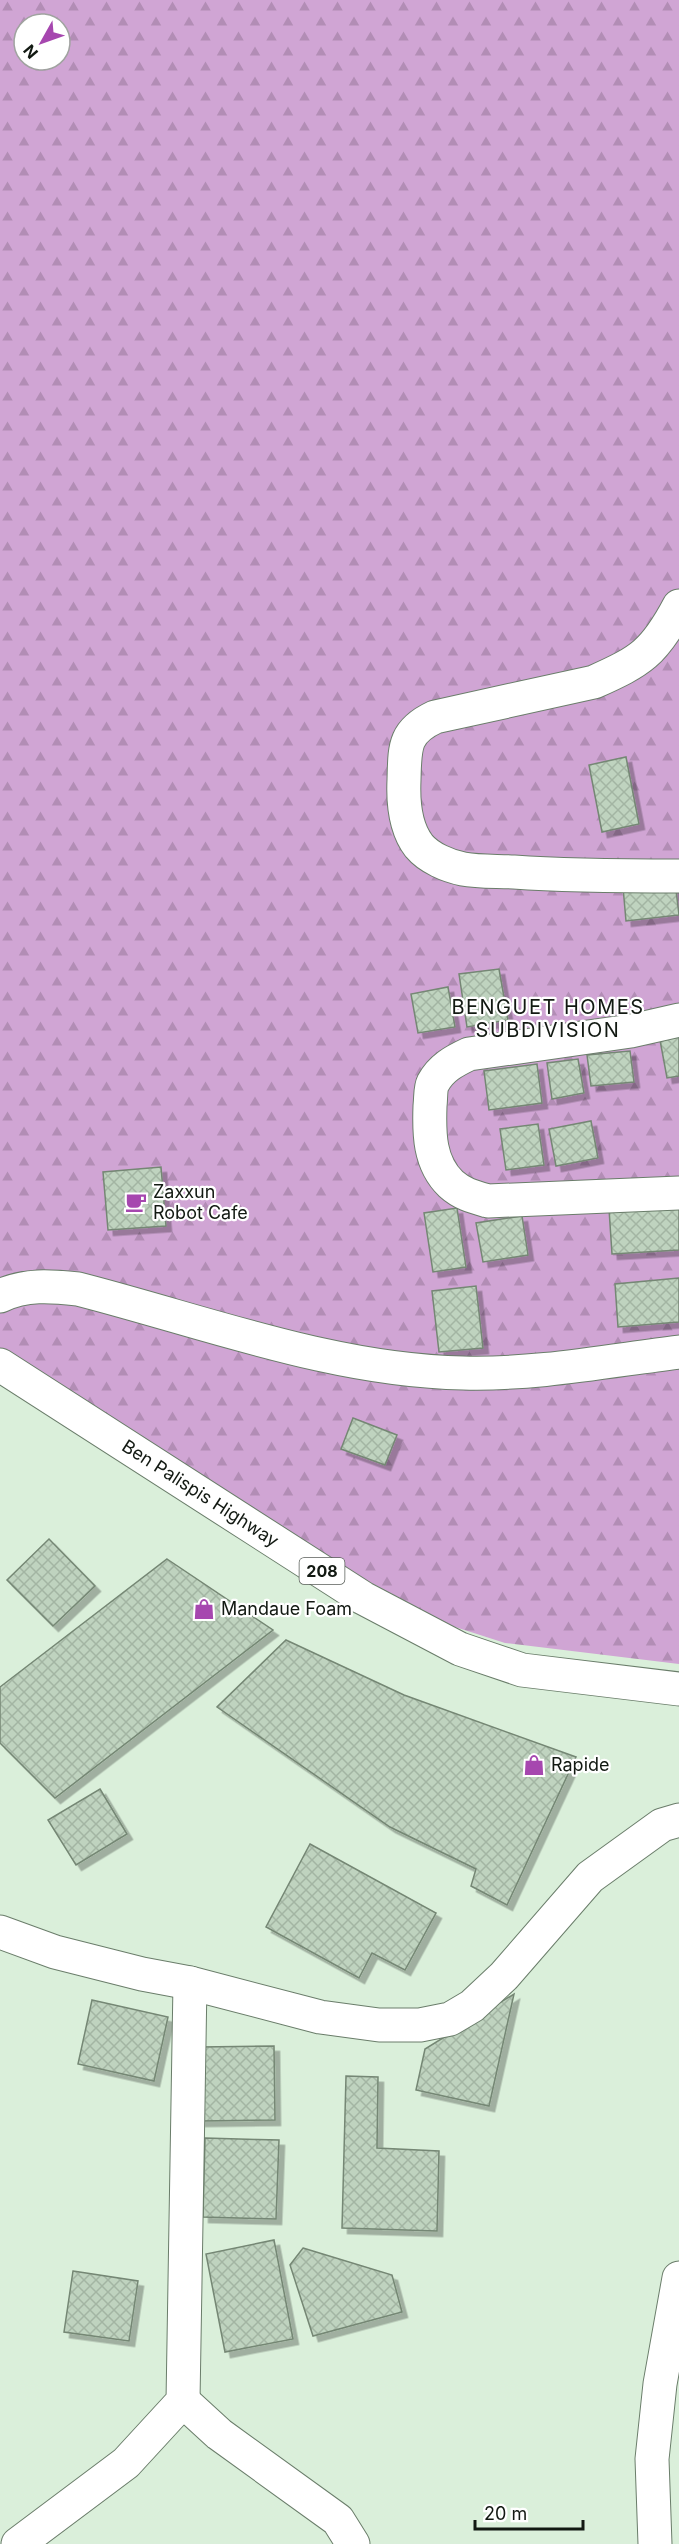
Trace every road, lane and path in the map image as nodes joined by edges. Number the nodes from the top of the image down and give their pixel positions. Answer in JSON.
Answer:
{"nodes":[{"id":1,"x":679,"y":606,"type":"edge"},
{"id":2,"x":679,"y":876,"type":"edge"},
{"id":3,"x":679,"y":1020,"type":"edge"},
{"id":4,"x":679,"y":1193,"type":"edge"},
{"id":5,"x":0,"y":1296,"type":"edge"},
{"id":6,"x":679,"y":1352,"type":"edge"},
{"id":7,"x":0,"y":1365,"type":"edge"},
{"id":8,"x":679,"y":1689,"type":"edge"},
{"id":9,"x":679,"y":1820,"type":"edge"},
{"id":10,"x":0,"y":1932,"type":"edge"},
{"id":11,"x":190,"y":1983,"type":"junction"},
{"id":12,"x":679,"y":2278,"type":"edge"},
{"id":13,"x":183,"y":2401,"type":"junction"},
{"id":14,"x":18,"y":2544,"type":"edge"},
{"id":15,"x":353,"y":2544,"type":"edge"},
{"id":16,"x":655,"y":2544,"type":"edge"}],
"edges":[{"from":1,"to":2,"type":"street"},
{"from":3,"to":4,"type":"street"},
{"from":5,"to":6,"type":"street"},
{"from":7,"to":8,"type":"street","name":"Ben Palispis Highway","number":"208"},
{"from":9,"to":11,"type":"street"},
{"from":10,"to":11,"type":"street"},
{"from":11,"to":13,"type":"street"},
{"from":12,"to":16,"type":"street"},
{"from":13,"to":14,"type":"street"},
{"from":13,"to":15,"type":"street"}]}
